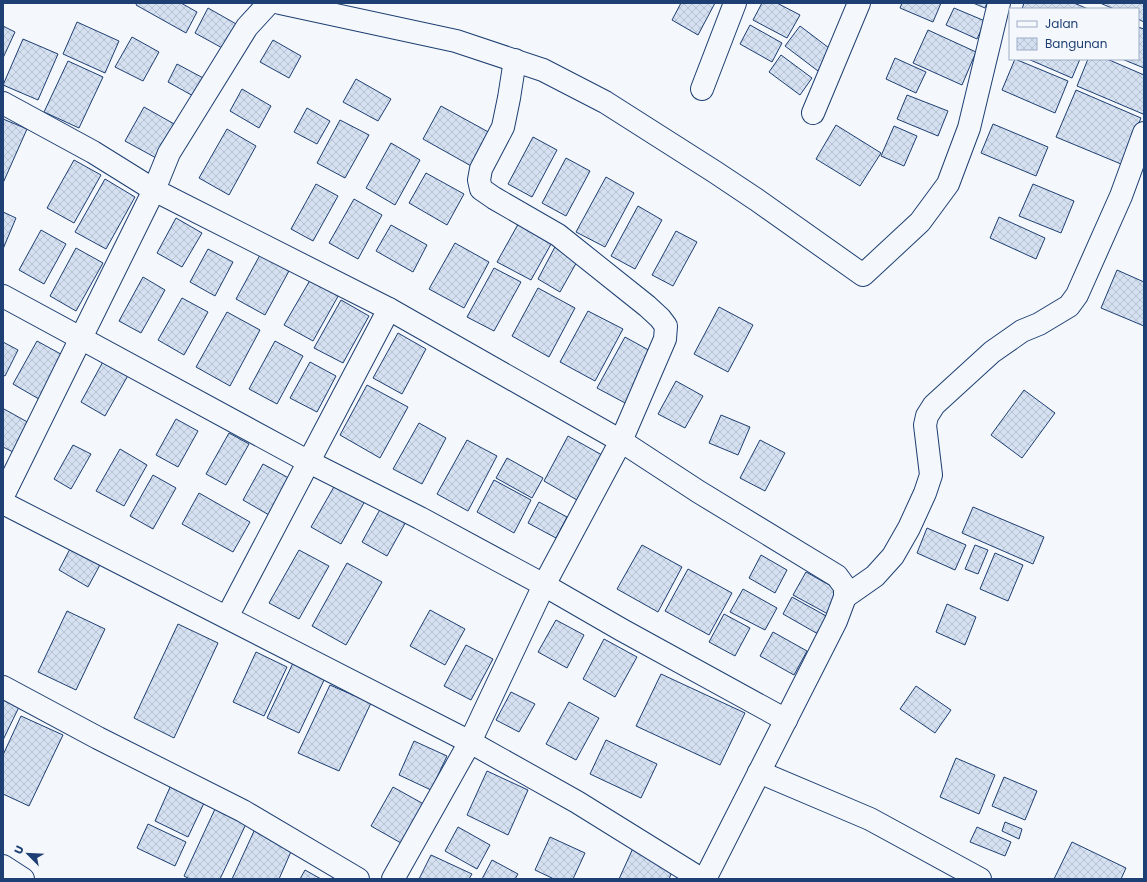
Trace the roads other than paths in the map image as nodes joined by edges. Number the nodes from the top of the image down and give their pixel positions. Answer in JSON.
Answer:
{"nodes":[{"id":1,"x":269,"y":3,"type":"edge"},
{"id":2,"x":280,"y":3,"type":"edge"},
{"id":3,"x":735,"y":3,"type":"edge"},
{"id":4,"x":859,"y":3,"type":"edge"},
{"id":5,"x":999,"y":3,"type":"edge"},
{"id":6,"x":515,"y":60,"type":"junction"},
{"id":7,"x":702,"y":89,"type":"dead end"},
{"id":8,"x":3,"y":103,"type":"edge"},
{"id":9,"x":813,"y":113,"type":"dead end"},
{"id":10,"x":1144,"y":133,"type":"edge"},
{"id":11,"x":154,"y":190,"type":"junction"},
{"id":12,"x":3,"y":296,"type":"edge"},
{"id":13,"x":389,"y":308,"type":"junction"},
{"id":14,"x":81,"y":339,"type":"junction"},
{"id":15,"x":621,"y":441,"type":"junction"},
{"id":16,"x":309,"y":462,"type":"junction"},
{"id":17,"x":3,"y":496,"type":"edge"},
{"id":18,"x":3,"y":503,"type":"edge"},
{"id":19,"x":544,"y":585,"type":"junction"},
{"id":20,"x":845,"y":597,"type":"junction"},
{"id":21,"x":227,"y":617,"type":"junction"},
{"id":22,"x":3,"y":687,"type":"edge"},
{"id":23,"x":786,"y":720,"type":"junction"},
{"id":24,"x":470,"y":742,"type":"junction"},
{"id":25,"x":759,"y":772,"type":"junction"},
{"id":26,"x":358,"y":879,"type":"edge"},
{"id":27,"x":393,"y":879,"type":"edge"},
{"id":28,"x":701,"y":879,"type":"edge"},
{"id":29,"x":705,"y":879,"type":"edge"},
{"id":30,"x":980,"y":879,"type":"edge"}],
"edges":[{"from":1,"to":11,"type":"street"},
{"from":2,"to":6,"type":"street"},
{"from":3,"to":7,"type":"street"},
{"from":4,"to":9,"type":"street"},
{"from":5,"to":6,"type":"street"},
{"from":6,"to":15,"type":"street"},
{"from":8,"to":11,"type":"street"},
{"from":10,"to":20,"type":"street"},
{"from":11,"to":13,"type":"street"},
{"from":11,"to":14,"type":"street"},
{"from":12,"to":14,"type":"street"},
{"from":13,"to":15,"type":"street"},
{"from":13,"to":16,"type":"street"},
{"from":14,"to":16,"type":"street"},
{"from":14,"to":17,"type":"street"},
{"from":15,"to":19,"type":"street"},
{"from":15,"to":20,"type":"street"},
{"from":16,"to":19,"type":"street"},
{"from":16,"to":21,"type":"street"},
{"from":18,"to":21,"type":"street"},
{"from":19,"to":23,"type":"street"},
{"from":19,"to":24,"type":"street"},
{"from":20,"to":23,"type":"street"},
{"from":21,"to":24,"type":"street"},
{"from":22,"to":26,"type":"street"},
{"from":23,"to":25,"type":"street"},
{"from":24,"to":27,"type":"street"},
{"from":24,"to":28,"type":"street"},
{"from":25,"to":29,"type":"street"},
{"from":25,"to":30,"type":"street"}]}
